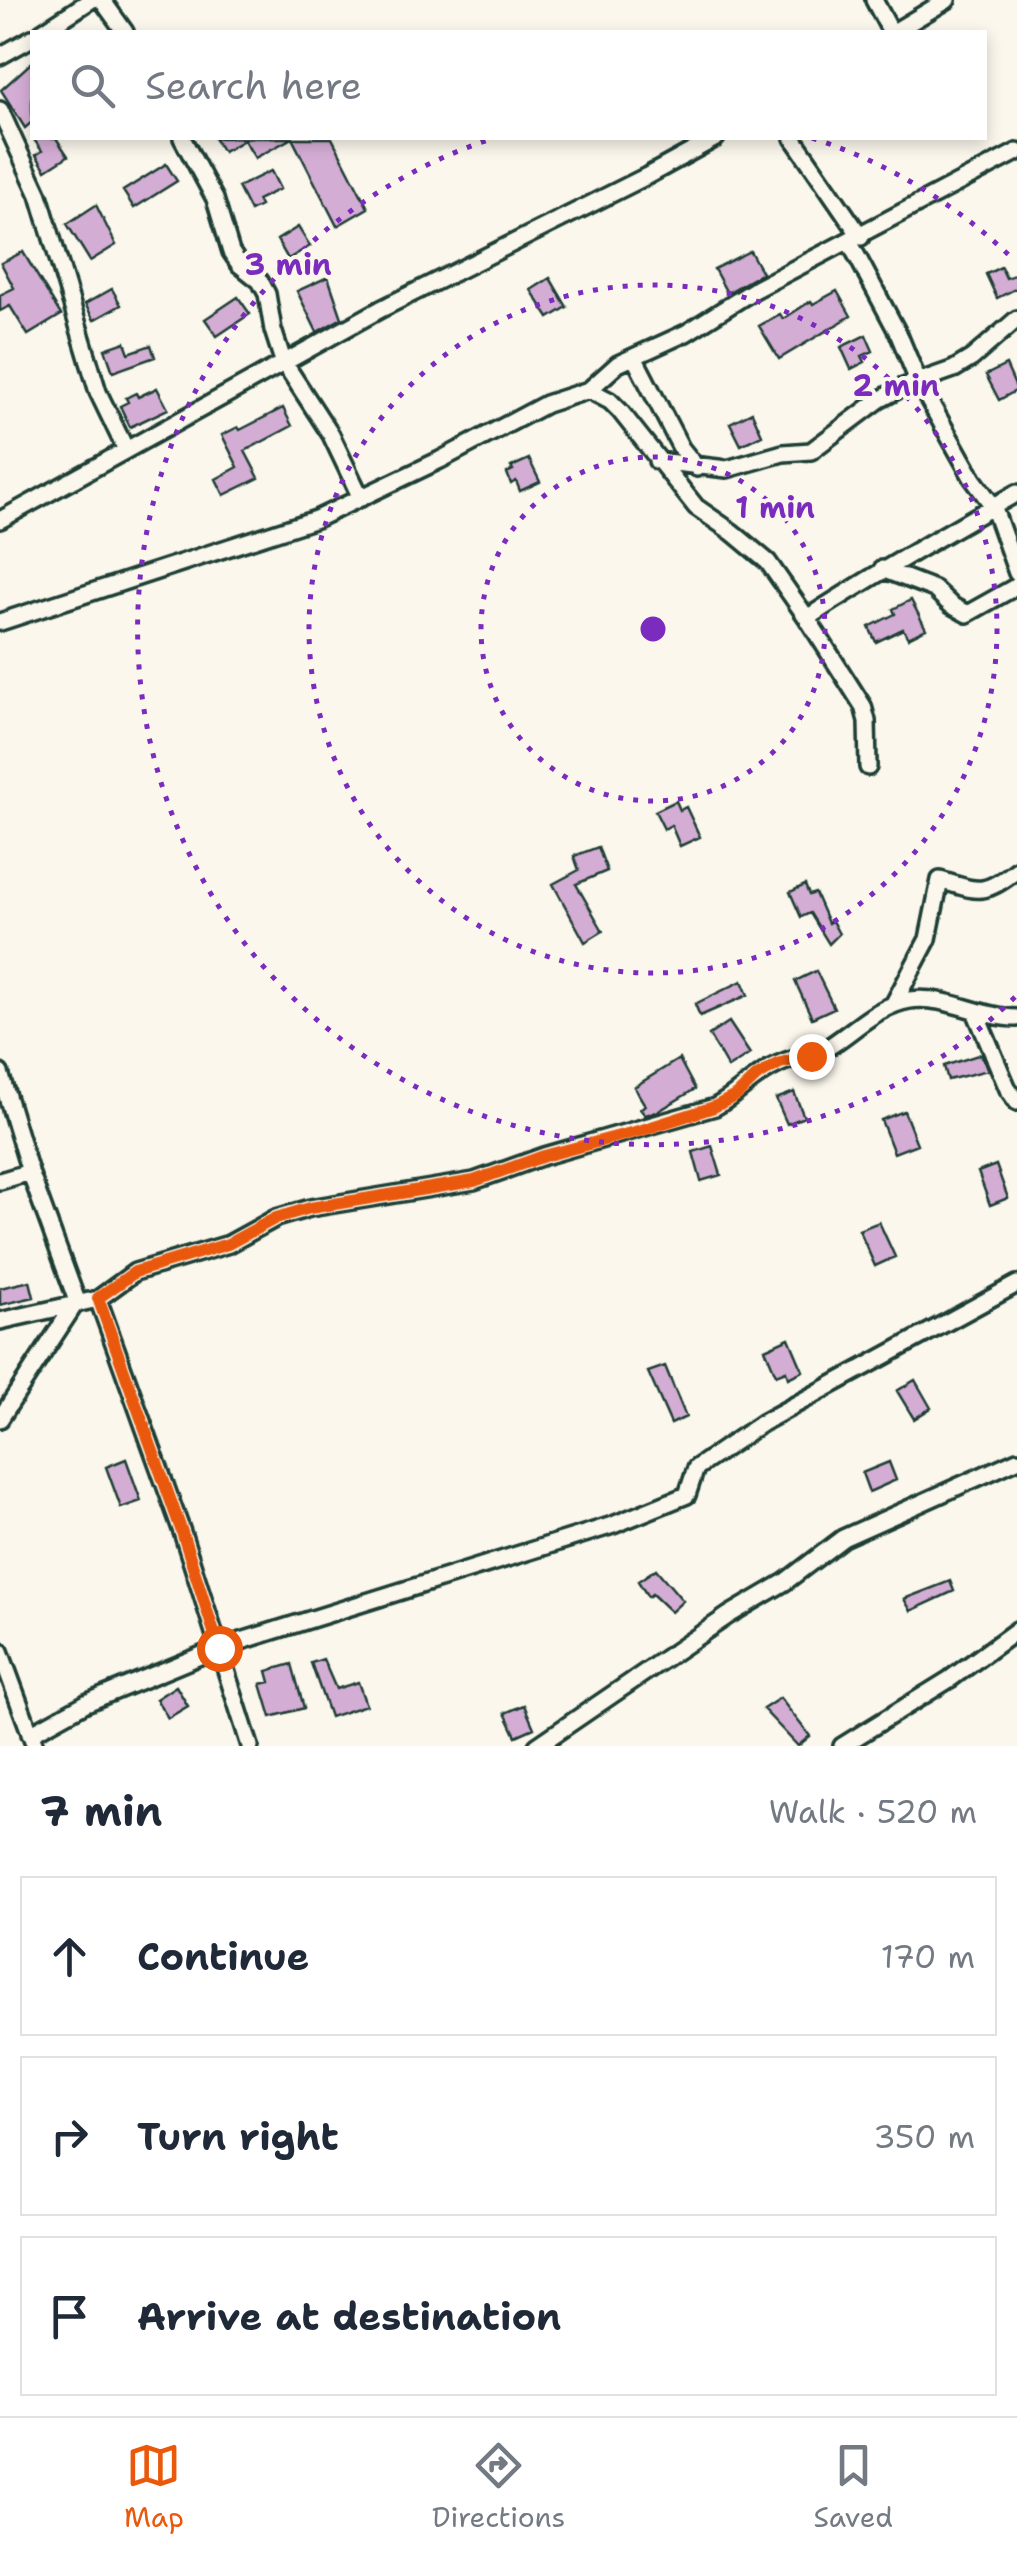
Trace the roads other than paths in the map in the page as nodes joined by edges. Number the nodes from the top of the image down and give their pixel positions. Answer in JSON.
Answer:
{"nodes":[{"id":1,"x":91,"y":0,"type":"edge"},
{"id":2,"x":102,"y":0,"type":"edge"},
{"id":3,"x":874,"y":0,"type":"edge"},
{"id":4,"x":947,"y":0,"type":"edge"},
{"id":5,"x":45,"y":30,"type":"edge"},
{"id":6,"x":124,"y":30,"type":"edge"},
{"id":7,"x":892,"y":30,"type":"edge"},
{"id":8,"x":896,"y":30,"type":"edge"},
{"id":9,"x":30,"y":39,"type":"edge"},
{"id":10,"x":0,"y":56,"type":"edge"},
{"id":11,"x":0,"y":110,"type":"edge"},
{"id":12,"x":183,"y":140,"type":"edge"},
{"id":13,"x":712,"y":140,"type":"edge"},
{"id":14,"x":795,"y":140,"type":"edge"},
{"id":15,"x":1017,"y":152,"type":"edge"},
{"id":16,"x":856,"y":240,"type":"junction"},
{"id":17,"x":1017,"y":320,"type":"edge"},
{"id":18,"x":634,"y":357,"type":"junction"},
{"id":19,"x":284,"y":361,"type":"junction"},
{"id":20,"x":918,"y":381,"type":"junction"},
{"id":21,"x":589,"y":390,"type":"junction"},
{"id":22,"x":126,"y":450,"type":"junction"},
{"id":23,"x":658,"y":461,"type":"junction"},
{"id":24,"x":697,"y":468,"type":"junction"},
{"id":25,"x":1017,"y":493,"type":"edge"},
{"id":26,"x":360,"y":498,"type":"junction"},
{"id":27,"x":993,"y":506,"type":"junction"},
{"id":28,"x":0,"y":520,"type":"edge"},
{"id":29,"x":882,"y":569,"type":"junction"},
{"id":30,"x":1017,"y":573,"type":"edge"},
{"id":31,"x":1017,"y":586,"type":"edge"},
{"id":32,"x":807,"y":618,"type":"junction"},
{"id":33,"x":0,"y":622,"type":"edge"},
{"id":34,"x":868,"y":767,"type":"dead end"},
{"id":35,"x":1017,"y":870,"type":"edge"},
{"id":36,"x":893,"y":1004,"type":"junction"},
{"id":37,"x":975,"y":1012,"type":"junction"},
{"id":38,"x":1017,"y":1018,"type":"edge"},
{"id":39,"x":0,"y":1073,"type":"edge"},
{"id":40,"x":1017,"y":1102,"type":"edge"},
{"id":41,"x":30,"y":1172,"type":"junction"},
{"id":42,"x":0,"y":1181,"type":"edge"},
{"id":43,"x":1017,"y":1284,"type":"edge"},
{"id":44,"x":98,"y":1298,"type":"junction"},
{"id":45,"x":78,"y":1302,"type":"junction"},
{"id":46,"x":0,"y":1320,"type":"edge"},
{"id":47,"x":0,"y":1419,"type":"edge"},
{"id":48,"x":1017,"y":1460,"type":"edge"},
{"id":49,"x":1017,"y":1630,"type":"edge"},
{"id":50,"x":219,"y":1648,"type":"junction"},
{"id":51,"x":0,"y":1651,"type":"edge"},
{"id":52,"x":32,"y":1740,"type":"edge"},
{"id":53,"x":250,"y":1746,"type":"edge"},
{"id":54,"x":537,"y":1746,"type":"edge"},
{"id":55,"x":842,"y":1746,"type":"edge"}],
"edges":[{"from":1,"to":5,"type":"street"},
{"from":2,"to":6,"type":"street"},
{"from":3,"to":7,"type":"street"},
{"from":4,"to":8,"type":"street"},
{"from":9,"to":10,"type":"street"},
{"from":11,"to":22,"type":"street"},
{"from":12,"to":19,"type":"street"},
{"from":13,"to":19,"type":"street"},
{"from":14,"to":16,"type":"street"},
{"from":15,"to":16,"type":"street"},
{"from":16,"to":18,"type":"street"},
{"from":16,"to":20,"type":"street"},
{"from":17,"to":20,"type":"street"},
{"from":18,"to":21,"type":"street"},
{"from":18,"to":24,"type":"street"},
{"from":19,"to":22,"type":"street"},
{"from":19,"to":26,"type":"street"},
{"from":20,"to":24,"type":"street"},
{"from":20,"to":27,"type":"street"},
{"from":21,"to":23,"type":"street"},
{"from":21,"to":26,"type":"street"},
{"from":22,"to":28,"type":"street"},
{"from":23,"to":24,"type":"street"},
{"from":23,"to":32,"type":"street"},
{"from":25,"to":27,"type":"street"},
{"from":26,"to":33,"type":"street"},
{"from":27,"to":29,"type":"street"},
{"from":27,"to":30,"type":"street"},
{"from":29,"to":31,"type":"street"},
{"from":29,"to":32,"type":"street"},
{"from":32,"to":34,"type":"street"},
{"from":35,"to":36,"type":"street"},
{"from":36,"to":37,"type":"street"},
{"from":36,"to":44,"type":"street"},
{"from":37,"to":38,"type":"street"},
{"from":37,"to":40,"type":"street"},
{"from":39,"to":41,"type":"street"},
{"from":41,"to":42,"type":"street"},
{"from":41,"to":45,"type":"street"},
{"from":43,"to":50,"type":"street"},
{"from":44,"to":45,"type":"street"},
{"from":44,"to":50,"type":"street"},
{"from":45,"to":46,"type":"street"},
{"from":45,"to":47,"type":"street"},
{"from":48,"to":54,"type":"street"},
{"from":49,"to":55,"type":"street"},
{"from":50,"to":52,"type":"street"},
{"from":50,"to":53,"type":"street"},
{"from":51,"to":52,"type":"street"}]}
